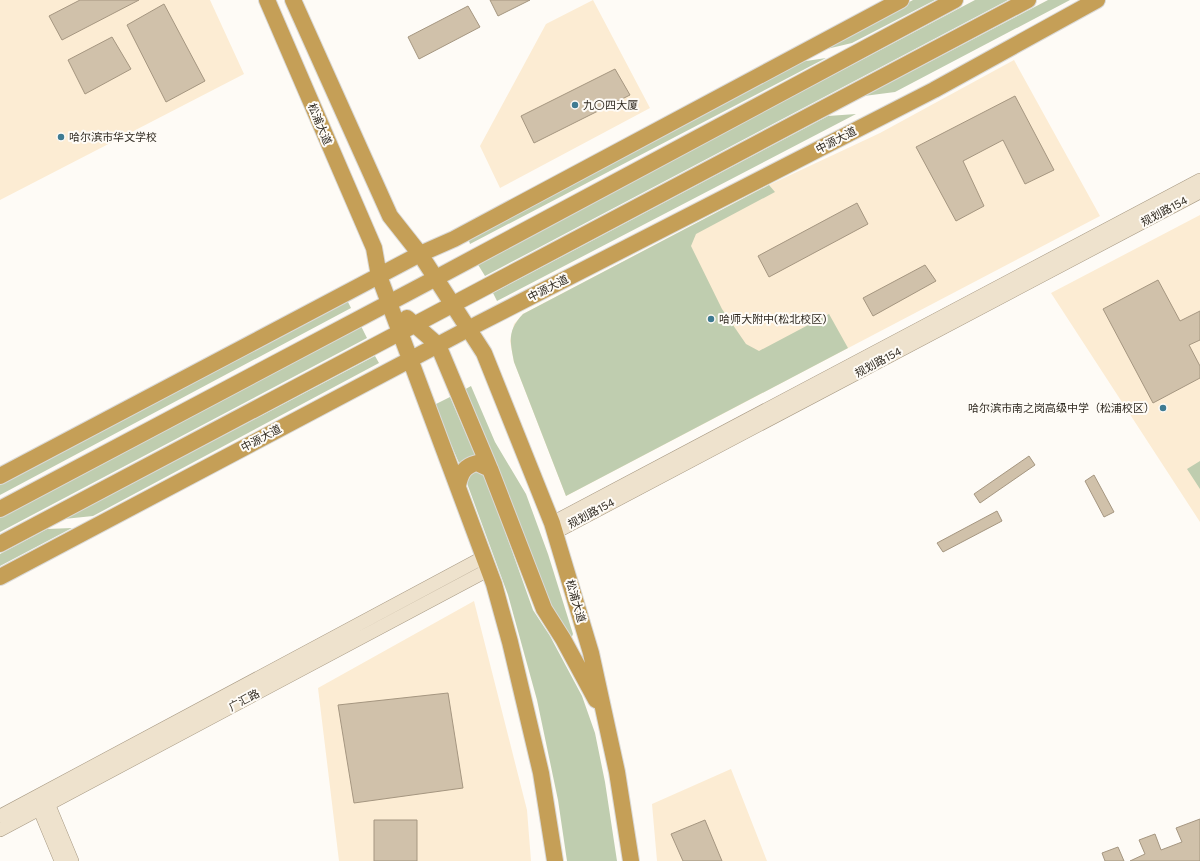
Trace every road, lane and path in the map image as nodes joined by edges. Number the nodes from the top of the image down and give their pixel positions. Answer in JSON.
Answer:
{"nodes":[{"id":1,"x":267,"y":0,"type":"edge"},
{"id":2,"x":293,"y":0,"type":"edge"},
{"id":3,"x":901,"y":0,"type":"edge"},
{"id":4,"x":955,"y":0,"type":"edge"},
{"id":5,"x":1028,"y":0,"type":"edge"},
{"id":6,"x":1097,"y":0,"type":"edge"},
{"id":7,"x":1200,"y":180,"type":"edge"},
{"id":8,"x":1200,"y":192,"type":"edge"},
{"id":9,"x":420,"y":254,"type":"junction"},
{"id":10,"x":379,"y":276,"type":"junction"},
{"id":11,"x":436,"y":278,"type":"junction"},
{"id":12,"x":389,"y":303,"type":"junction"},
{"id":13,"x":453,"y":305,"type":"junction"},
{"id":14,"x":414,"y":325,"type":"junction"},
{"id":15,"x":468,"y":329,"type":"junction"},
{"id":16,"x":400,"y":332,"type":"junction"},
{"id":17,"x":438,"y":345,"type":"junction"},
{"id":18,"x":410,"y":359,"type":"junction"},
{"id":19,"x":490,"y":469,"type":"junction"},
{"id":20,"x":0,"y":476,"type":"edge"},
{"id":21,"x":458,"y":485,"type":"junction"},
{"id":22,"x":0,"y":509,"type":"edge"},
{"id":23,"x":554,"y":528,"type":"junction"},
{"id":24,"x":0,"y":544,"type":"edge"},
{"id":25,"x":486,"y":564,"type":"junction"},
{"id":26,"x":0,"y":577,"type":"edge"},
{"id":27,"x":605,"y":718,"type":"junction"},
{"id":28,"x":41,"y":801,"type":"junction"},
{"id":29,"x":0,"y":816,"type":"edge"},
{"id":30,"x":0,"y":830,"type":"edge"},
{"id":31,"x":61,"y":861,"type":"edge"},
{"id":32,"x":72,"y":861,"type":"edge"},
{"id":33,"x":555,"y":861,"type":"edge"},
{"id":34,"x":631,"y":861,"type":"edge"}],
"edges":[{"from":1,"to":10,"type":"highway","name":"松浦大道"},
{"from":2,"to":9,"type":"highway","name":"松浦大道"},
{"from":3,"to":9,"type":"highway"},
{"from":4,"to":11,"type":"highway"},
{"from":5,"to":13,"type":"highway"},
{"from":6,"to":15,"type":"highway","name":"中源大道"},
{"from":7,"to":23,"type":"street"},
{"from":8,"to":23,"type":"street","name":"规划路154"},
{"from":9,"to":10,"type":"highway"},
{"from":9,"to":11,"type":"highway","name":"松浦大道"},
{"from":10,"to":12,"type":"highway","name":"松浦大道"},
{"from":10,"to":20,"type":"highway"},
{"from":11,"to":12,"type":"highway"},
{"from":11,"to":13,"type":"highway","name":"松浦大道"},
{"from":12,"to":14,"type":"highway"},
{"from":12,"to":16,"type":"highway","name":"松浦大道"},
{"from":12,"to":22,"type":"highway"},
{"from":13,"to":14,"type":"highway"},
{"from":13,"to":15,"type":"highway","name":"松浦大道"},
{"from":14,"to":16,"type":"highway"},
{"from":14,"to":17,"type":"highway"},
{"from":15,"to":17,"type":"highway","name":"中源大道"},
{"from":15,"to":23,"type":"highway","name":"松浦大道"},
{"from":16,"to":18,"type":"highway","name":"松浦大道"},
{"from":16,"to":24,"type":"highway"},
{"from":17,"to":18,"type":"highway","name":"中源大道"},
{"from":17,"to":19,"type":"highway"},
{"from":18,"to":21,"type":"highway","name":"松浦大道"},
{"from":18,"to":26,"type":"highway","name":"中源大道"},
{"from":19,"to":21,"type":"highway"},
{"from":19,"to":27,"type":"highway"},
{"from":21,"to":25,"type":"highway"},
{"from":23,"to":27,"type":"highway","name":"松浦大道"},
{"from":25,"to":28,"type":"street","name":"广汇路"},
{"from":25,"to":33,"type":"highway"},
{"from":27,"to":34,"type":"highway","name":"松浦大道"},
{"from":28,"to":29,"type":"street","name":"广汇路"},
{"from":28,"to":30,"type":"street","name":"广汇路"},
{"from":28,"to":31,"type":"street"},
{"from":28,"to":32,"type":"street"}]}
